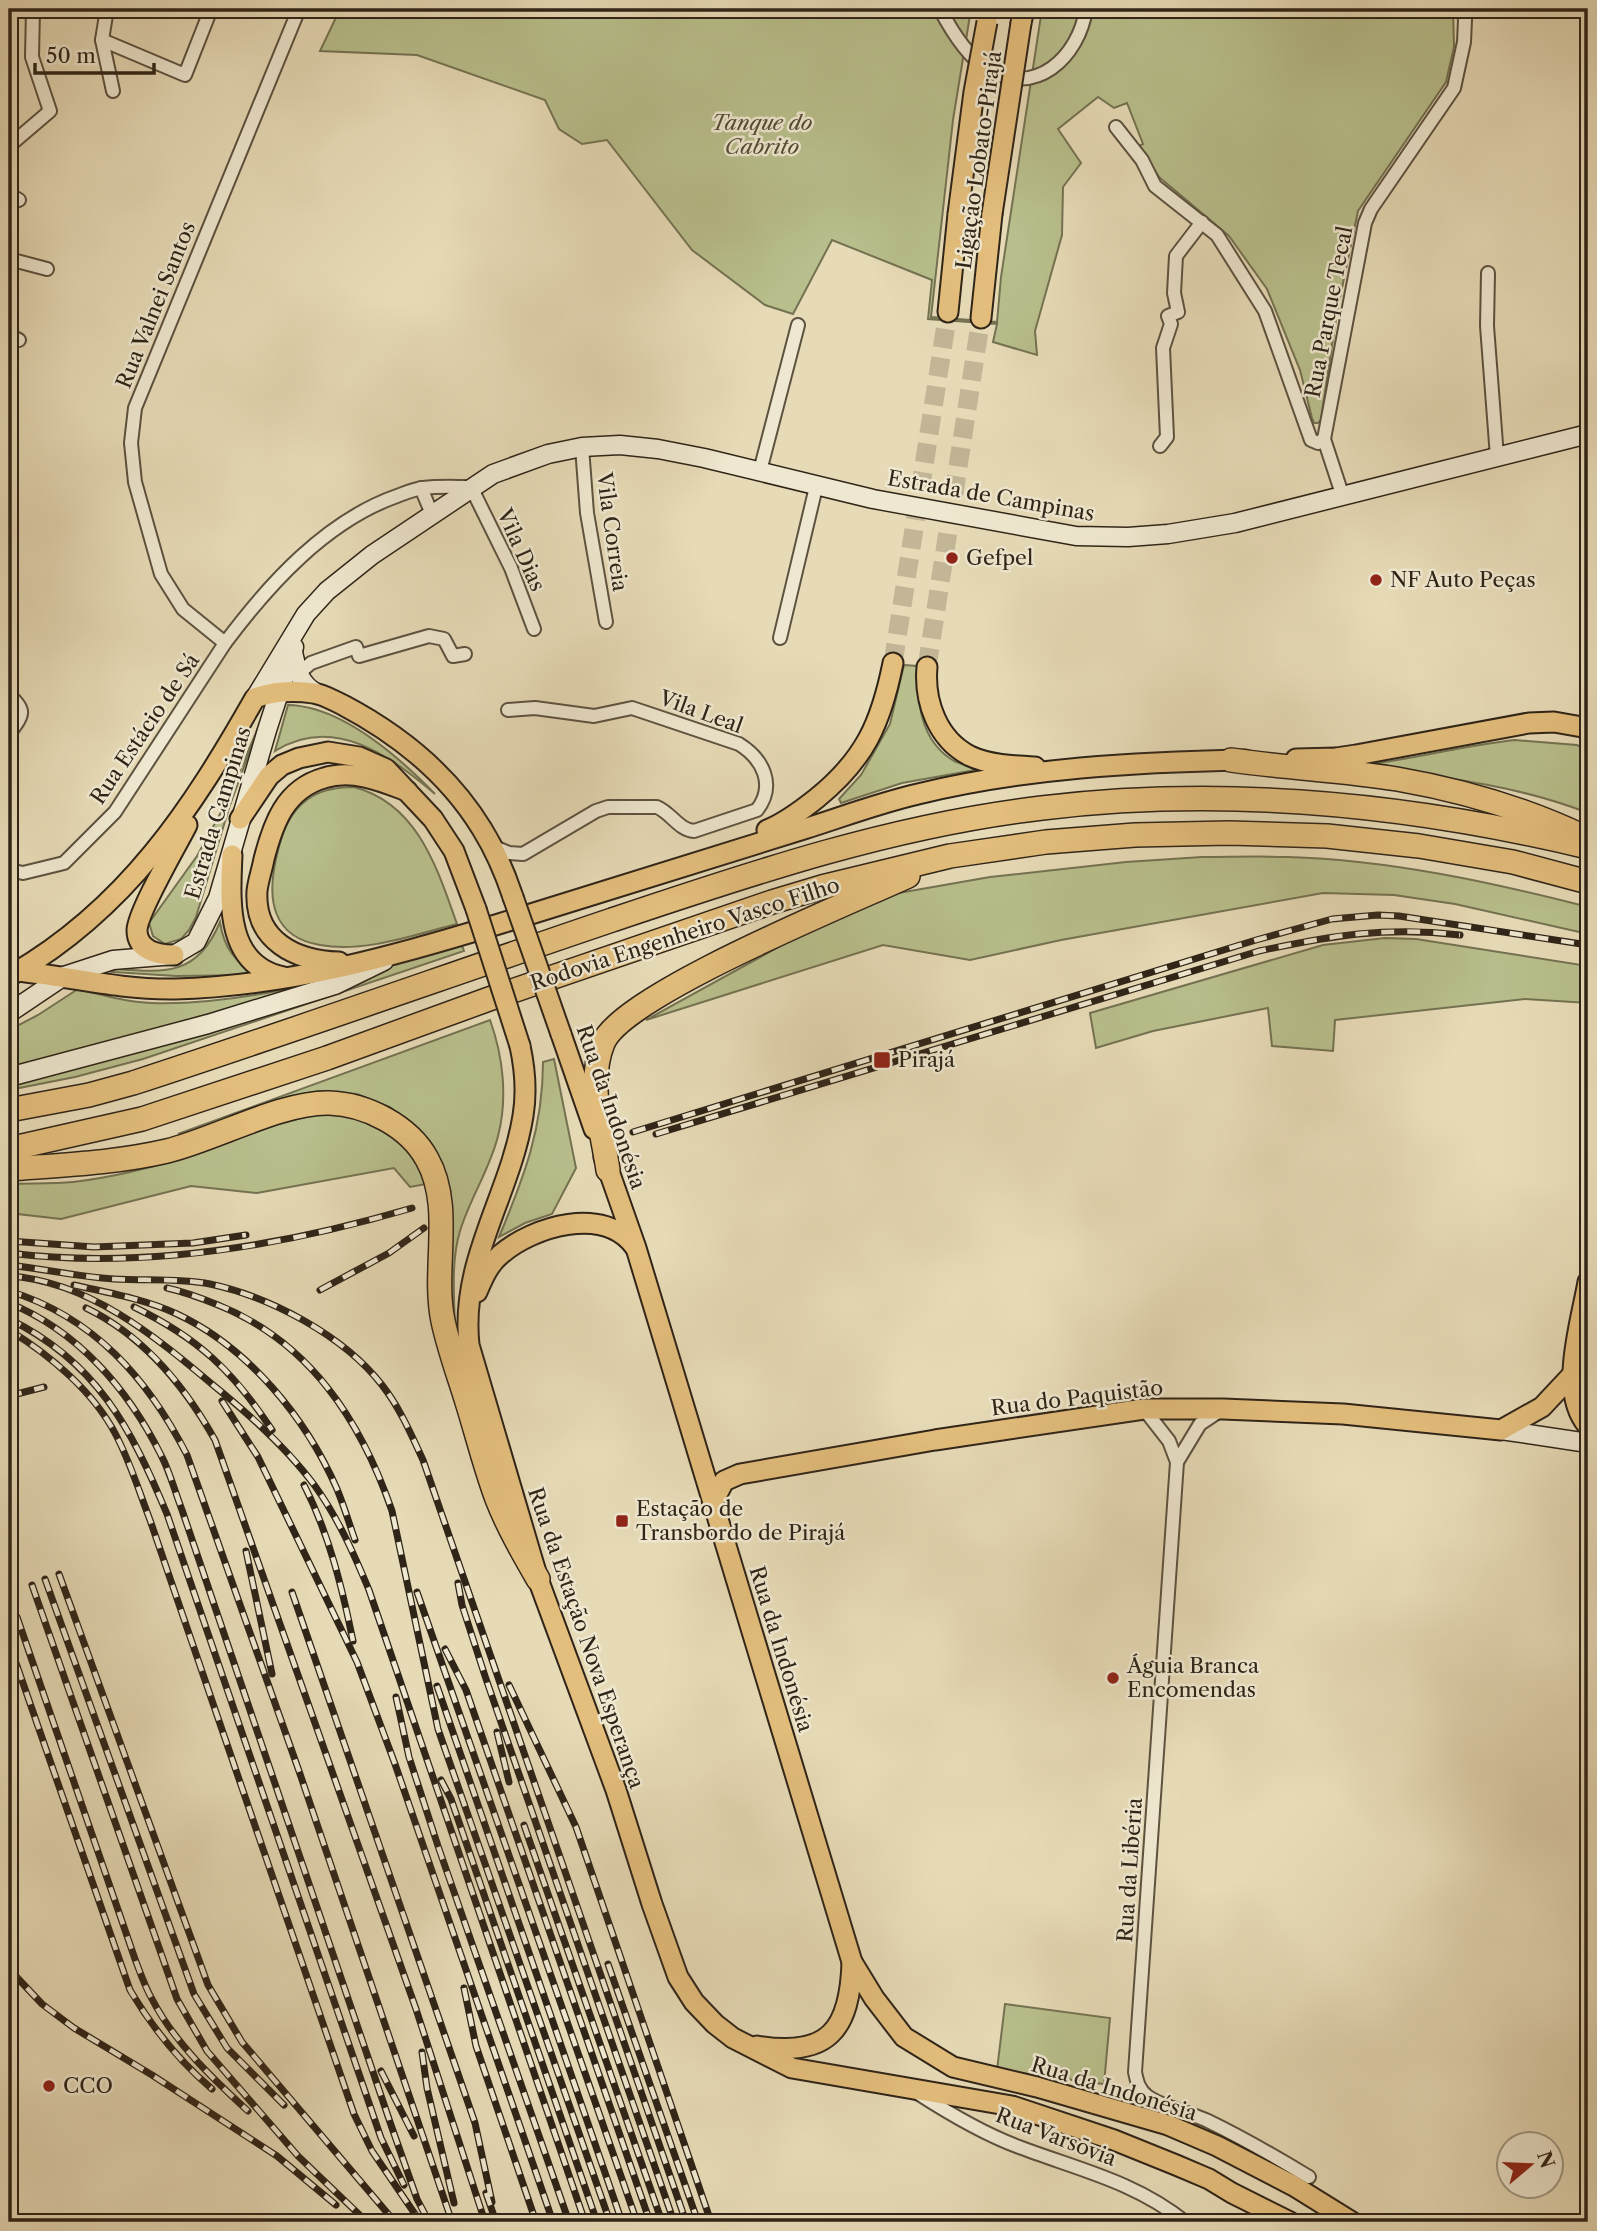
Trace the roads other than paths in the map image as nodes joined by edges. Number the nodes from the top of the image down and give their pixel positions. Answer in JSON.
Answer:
{"nodes":[{"id":1,"x":33,"y":9,"type":"edge"},
{"id":2,"x":107,"y":9,"type":"edge"},
{"id":3,"x":211,"y":9,"type":"edge"},
{"id":4,"x":299,"y":9,"type":"edge"},
{"id":5,"x":940,"y":9,"type":"edge"},
{"id":6,"x":1086,"y":9,"type":"edge"},
{"id":7,"x":1463,"y":9,"type":"edge"},
{"id":8,"x":987,"y":15,"type":"edge"},
{"id":9,"x":1023,"y":16,"type":"edge"},
{"id":10,"x":102,"y":40,"type":"junction"},
{"id":11,"x":113,"y":91,"type":"dead end"},
{"id":12,"x":1116,"y":127,"type":"dead end"},
{"id":13,"x":9,"y":146,"type":"edge"},
{"id":14,"x":1202,"y":222,"type":"junction"},
{"id":15,"x":9,"y":259,"type":"edge"},
{"id":16,"x":47,"y":269,"type":"dead end"},
{"id":17,"x":1488,"y":272,"type":"dead end"},
{"id":18,"x":948,"y":312,"type":"tunnel mouth"},
{"id":19,"x":981,"y":318,"type":"tunnel mouth"},
{"id":20,"x":799,"y":325,"type":"dead end"},
{"id":21,"x":1588,"y":434,"type":"edge"},
{"id":22,"x":1324,"y":439,"type":"junction"},
{"id":23,"x":1160,"y":446,"type":"dead end"},
{"id":24,"x":582,"y":447,"type":"junction"},
{"id":25,"x":1497,"y":457,"type":"junction"},
{"id":26,"x":760,"y":471,"type":"junction"},
{"id":27,"x":471,"y":487,"type":"junction"},
{"id":28,"x":816,"y":487,"type":"junction"},
{"id":29,"x":421,"y":488,"type":"junction"},
{"id":30,"x":1343,"y":497,"type":"junction"},
{"id":31,"x":432,"y":514,"type":"junction"},
{"id":32,"x":301,"y":620,"type":"junction"},
{"id":33,"x":606,"y":622,"type":"dead end"},
{"id":34,"x":534,"y":629,"type":"dead end"},
{"id":35,"x":780,"y":638,"type":"dead end"},
{"id":36,"x":225,"y":643,"type":"junction"},
{"id":37,"x":292,"y":651,"type":"junction"},
{"id":38,"x":465,"y":654,"type":"dead end"},
{"id":39,"x":893,"y":663,"type":"tunnel mouth"},
{"id":40,"x":927,"y":667,"type":"tunnel mouth"},
{"id":41,"x":298,"y":674,"type":"junction"},
{"id":42,"x":280,"y":691,"type":"junction"},
{"id":43,"x":316,"y":693,"type":"junction"},
{"id":44,"x":9,"y":695,"type":"edge"},
{"id":45,"x":255,"y":698,"type":"junction"},
{"id":46,"x":508,"y":710,"type":"dead end"},
{"id":47,"x":1588,"y":728,"type":"edge"},
{"id":48,"x":9,"y":734,"type":"edge"},
{"id":49,"x":1231,"y":760,"type":"junction"},
{"id":50,"x":220,"y":761,"type":"junction"},
{"id":51,"x":1095,"y":766,"type":"junction"},
{"id":52,"x":407,"y":791,"type":"junction"},
{"id":53,"x":240,"y":819,"type":"junction"},
{"id":54,"x":1588,"y":839,"type":"edge"},
{"id":55,"x":1588,"y":847,"type":"edge"},
{"id":56,"x":501,"y":850,"type":"junction"},
{"id":57,"x":232,"y":855,"type":"junction"},
{"id":58,"x":950,"y":856,"type":"junction"},
{"id":59,"x":9,"y":870,"type":"edge"},
{"id":60,"x":665,"y":870,"type":"junction"},
{"id":61,"x":1588,"y":882,"type":"edge"},
{"id":62,"x":174,"y":955,"type":"junction"},
{"id":63,"x":391,"y":956,"type":"junction"},
{"id":64,"x":14,"y":974,"type":"edge"},
{"id":65,"x":64,"y":976,"type":"junction"},
{"id":66,"x":302,"y":977,"type":"junction"},
{"id":67,"x":9,"y":1013,"type":"edge"},
{"id":68,"x":9,"y":1077,"type":"edge"},
{"id":69,"x":9,"y":1110,"type":"edge"},
{"id":70,"x":9,"y":1149,"type":"edge"},
{"id":71,"x":9,"y":1168,"type":"edge"},
{"id":72,"x":608,"y":1170,"type":"junction"},
{"id":73,"x":636,"y":1248,"type":"junction"},
{"id":74,"x":1588,"y":1282,"type":"edge"},
{"id":75,"x":467,"y":1325,"type":"junction"},
{"id":76,"x":1572,"y":1375,"type":"junction"},
{"id":77,"x":1144,"y":1409,"type":"junction"},
{"id":78,"x":1223,"y":1409,"type":"junction"},
{"id":79,"x":1588,"y":1426,"type":"edge"},
{"id":80,"x":1501,"y":1430,"type":"junction"},
{"id":81,"x":1588,"y":1443,"type":"edge"},
{"id":82,"x":1177,"y":1461,"type":"junction"},
{"id":83,"x":713,"y":1502,"type":"junction"},
{"id":84,"x":538,"y":1579,"type":"junction"},
{"id":85,"x":852,"y":1962,"type":"junction"},
{"id":86,"x":743,"y":2044,"type":"junction"},
{"id":87,"x":911,"y":2089,"type":"junction"},
{"id":88,"x":1309,"y":2178,"type":"dead end"},
{"id":89,"x":1185,"y":2222,"type":"edge"},
{"id":90,"x":1290,"y":2222,"type":"edge"},
{"id":91,"x":1352,"y":2222,"type":"edge"}],
"edges":[{"from":1,"to":13,"type":"street"},
{"from":2,"to":10,"type":"street"},
{"from":3,"to":10,"type":"street"},
{"from":4,"to":36,"type":"street","name":"Rua Valnei Santos"},
{"from":5,"to":6,"type":"street"},
{"from":7,"to":22,"type":"street","name":"Rua Parque Tecal"},
{"from":8,"to":18,"type":"main road","name":"Ligação Lobato-Pirajá","bridge":true},
{"from":9,"to":19,"type":"main road","name":"Ligação Lobato-Pirajá","bridge":true},
{"from":10,"to":11,"type":"street"},
{"from":12,"to":14,"type":"street"},
{"from":14,"to":22,"type":"street","name":"Rua Parque Tecal"},
{"from":14,"to":23,"type":"street"},
{"from":15,"to":16,"type":"street"},
{"from":17,"to":25,"type":"street"},
{"from":20,"to":26,"type":"street"},
{"from":21,"to":25,"type":"main road","name":"Estrada de Campinas"},
{"from":22,"to":30,"type":"street","name":"Rua Parque Tecal"},
{"from":24,"to":26,"type":"main road","name":"Estrada de Campinas"},
{"from":24,"to":27,"type":"main road","name":"Estrada de Campinas"},
{"from":24,"to":33,"type":"street","name":"Vila Correia"},
{"from":25,"to":30,"type":"main road","name":"Estrada de Campinas"},
{"from":26,"to":28,"type":"main road","name":"Estrada de Campinas"},
{"from":27,"to":29,"type":"street"},
{"from":27,"to":31,"type":"main road","name":"Estrada Campinas"},
{"from":27,"to":34,"type":"street","name":"Vila Dias"},
{"from":28,"to":30,"type":"main road","name":"Estrada de Campinas"},
{"from":28,"to":35,"type":"street"},
{"from":29,"to":31,"type":"street"},
{"from":29,"to":36,"type":"street"},
{"from":31,"to":32,"type":"main road","name":"Estrada Campinas"},
{"from":32,"to":37,"type":"main road","name":"Estrada Campinas"},
{"from":32,"to":45,"type":"main road","name":"Estrada Campinas"},
{"from":36,"to":59,"type":"street","name":"Rua Estácio de Sá"},
{"from":37,"to":41,"type":"main road"},
{"from":37,"to":42,"type":"main road","name":"Estrada Campinas"},
{"from":38,"to":41,"type":"street"},
{"from":39,"to":60,"type":"main road"},
{"from":40,"to":51,"type":"main road"},
{"from":41,"to":43,"type":"main road"},
{"from":42,"to":43,"type":"main road","name":"Rua da Indonésia"},
{"from":42,"to":45,"type":"main road","name":"Rua da Indonésia"},
{"from":42,"to":53,"type":"main road","name":"Estrada Campinas"},
{"from":43,"to":56,"type":"main road","name":"Rua da Indonésia"},
{"from":44,"to":48,"type":"street"},
{"from":45,"to":50,"type":"main road","name":"Estrada Campinas"},
{"from":46,"to":56,"type":"street","name":"Vila Leal"},
{"from":47,"to":49,"type":"main road"},
{"from":49,"to":51,"type":"main road"},
{"from":49,"to":54,"type":"highway"},
{"from":50,"to":62,"type":"main road"},
{"from":50,"to":64,"type":"main road","name":"Estrada Campinas"},
{"from":51,"to":60,"type":"main road"},
{"from":52,"to":53,"type":"main road","name":"Rua da Estação Nova Esperança"},
{"from":52,"to":63,"type":"main road"},
{"from":52,"to":75,"type":"main road","name":"Rua da Estação Nova Esperança","bridge":true},
{"from":53,"to":57,"type":"main road","name":"Estrada Campinas"},
{"from":55,"to":69,"type":"highway","name":"Rodovia Engenheiro Vasco Filho"},
{"from":56,"to":72,"type":"main road","name":"Rua da Indonésia","bridge":true},
{"from":57,"to":62,"type":"main road","name":"Estrada Campinas"},
{"from":57,"to":66,"type":"main road"},
{"from":58,"to":61,"type":"highway","name":"Rodovia Engenheiro Vasco Filho"},
{"from":58,"to":70,"type":"highway","name":"Rodovia Engenheiro Vasco Filho"},
{"from":58,"to":72,"type":"highway"},
{"from":60,"to":63,"type":"main road"},
{"from":62,"to":65,"type":"main road"},
{"from":63,"to":66,"type":"main road"},
{"from":63,"to":68,"type":"main road"},
{"from":64,"to":65,"type":"main road"},
{"from":65,"to":66,"type":"main road"},
{"from":65,"to":67,"type":"main road"},
{"from":71,"to":84,"type":"highway"},
{"from":72,"to":73,"type":"main road","name":"Rua da Indonésia"},
{"from":73,"to":75,"type":"main road"},
{"from":73,"to":83,"type":"main road","name":"Rua da Indonésia"},
{"from":74,"to":76,"type":"main road"},
{"from":75,"to":84,"type":"main road","name":"Rua da Estação Nova Esperança"},
{"from":76,"to":79,"type":"main road"},
{"from":76,"to":80,"type":"main road"},
{"from":77,"to":78,"type":"main road","name":"Rua do Paquistão"},
{"from":77,"to":82,"type":"street"},
{"from":77,"to":83,"type":"main road","name":"Rua do Paquistão"},
{"from":78,"to":80,"type":"main road","name":"Rua do Paquistão"},
{"from":78,"to":82,"type":"street","name":"Rua da Libéria"},
{"from":80,"to":81,"type":"main road","name":"Rua do Paquistão"},
{"from":82,"to":88,"type":"street","name":"Rua da Libéria"},
{"from":83,"to":85,"type":"main road","name":"Rua da Indonésia"},
{"from":84,"to":86,"type":"main road","name":"Rua da Estação Nova Esperança"},
{"from":85,"to":86,"type":"main road"},
{"from":85,"to":91,"type":"main road","name":"Rua da Indonésia"},
{"from":86,"to":87,"type":"main road"},
{"from":87,"to":89,"type":"street","name":"Rua Varsōvia"},
{"from":87,"to":90,"type":"main road"}]}
